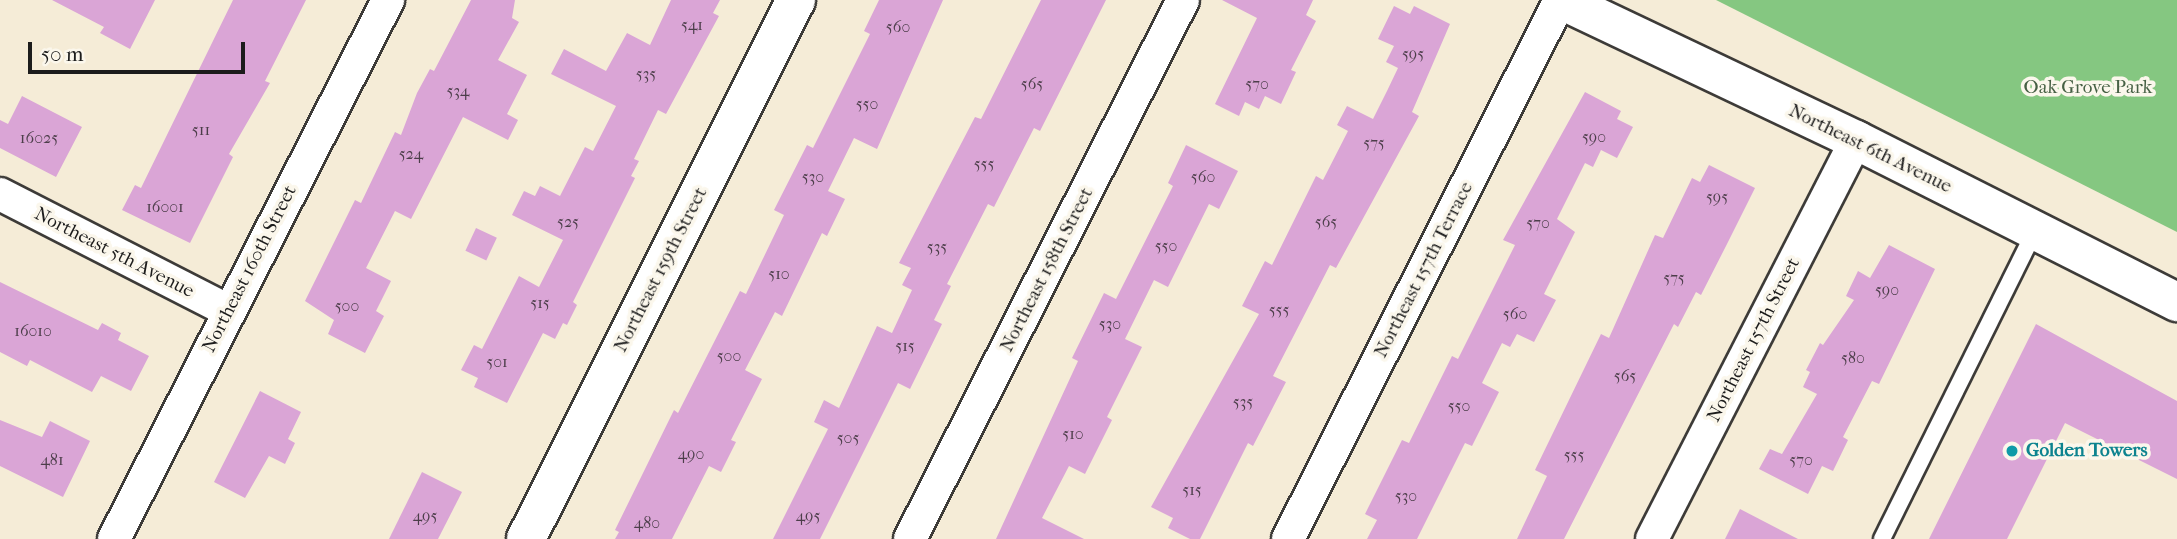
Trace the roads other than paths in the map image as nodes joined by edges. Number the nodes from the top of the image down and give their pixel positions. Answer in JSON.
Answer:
{"nodes":[{"id":1,"x":388,"y":0,"type":"edge"},
{"id":2,"x":796,"y":0,"type":"edge"},
{"id":3,"x":1183,"y":0,"type":"edge"},
{"id":4,"x":1560,"y":0,"type":"edge"},
{"id":5,"x":1856,"y":140,"type":"junction"},
{"id":6,"x":0,"y":194,"type":"edge"},
{"id":7,"x":2035,"y":231,"type":"junction"},
{"id":8,"x":2177,"y":302,"type":"edge"},
{"id":9,"x":229,"y":311,"type":"junction"},
{"id":10,"x":114,"y":539,"type":"edge"},
{"id":11,"x":526,"y":539,"type":"edge"},
{"id":12,"x":911,"y":539,"type":"edge"},
{"id":13,"x":1288,"y":539,"type":"edge"},
{"id":14,"x":1652,"y":539,"type":"edge"},
{"id":15,"x":1882,"y":539,"type":"edge"}],
"edges":[{"from":1,"to":9,"type":"street","name":"Northeast 160th Street"},
{"from":2,"to":11,"type":"main road","name":"Northeast 159th Street"},
{"from":3,"to":12,"type":"street","name":"Northeast 158th Street"},
{"from":4,"to":5,"type":"main road","name":"Northeast 6th Avenue"},
{"from":4,"to":13,"type":"street","name":"Northeast 157th Terrace"},
{"from":5,"to":7,"type":"main road","name":"Northeast 6th Avenue"},
{"from":5,"to":14,"type":"street","name":"Northeast 157th Street"},
{"from":6,"to":9,"type":"street","name":"Northeast 5th Avenue"},
{"from":7,"to":8,"type":"main road","name":"Northeast 6th Avenue"},
{"from":7,"to":15,"type":"lane"},
{"from":9,"to":10,"type":"street","name":"Northeast 160th Street"}]}
